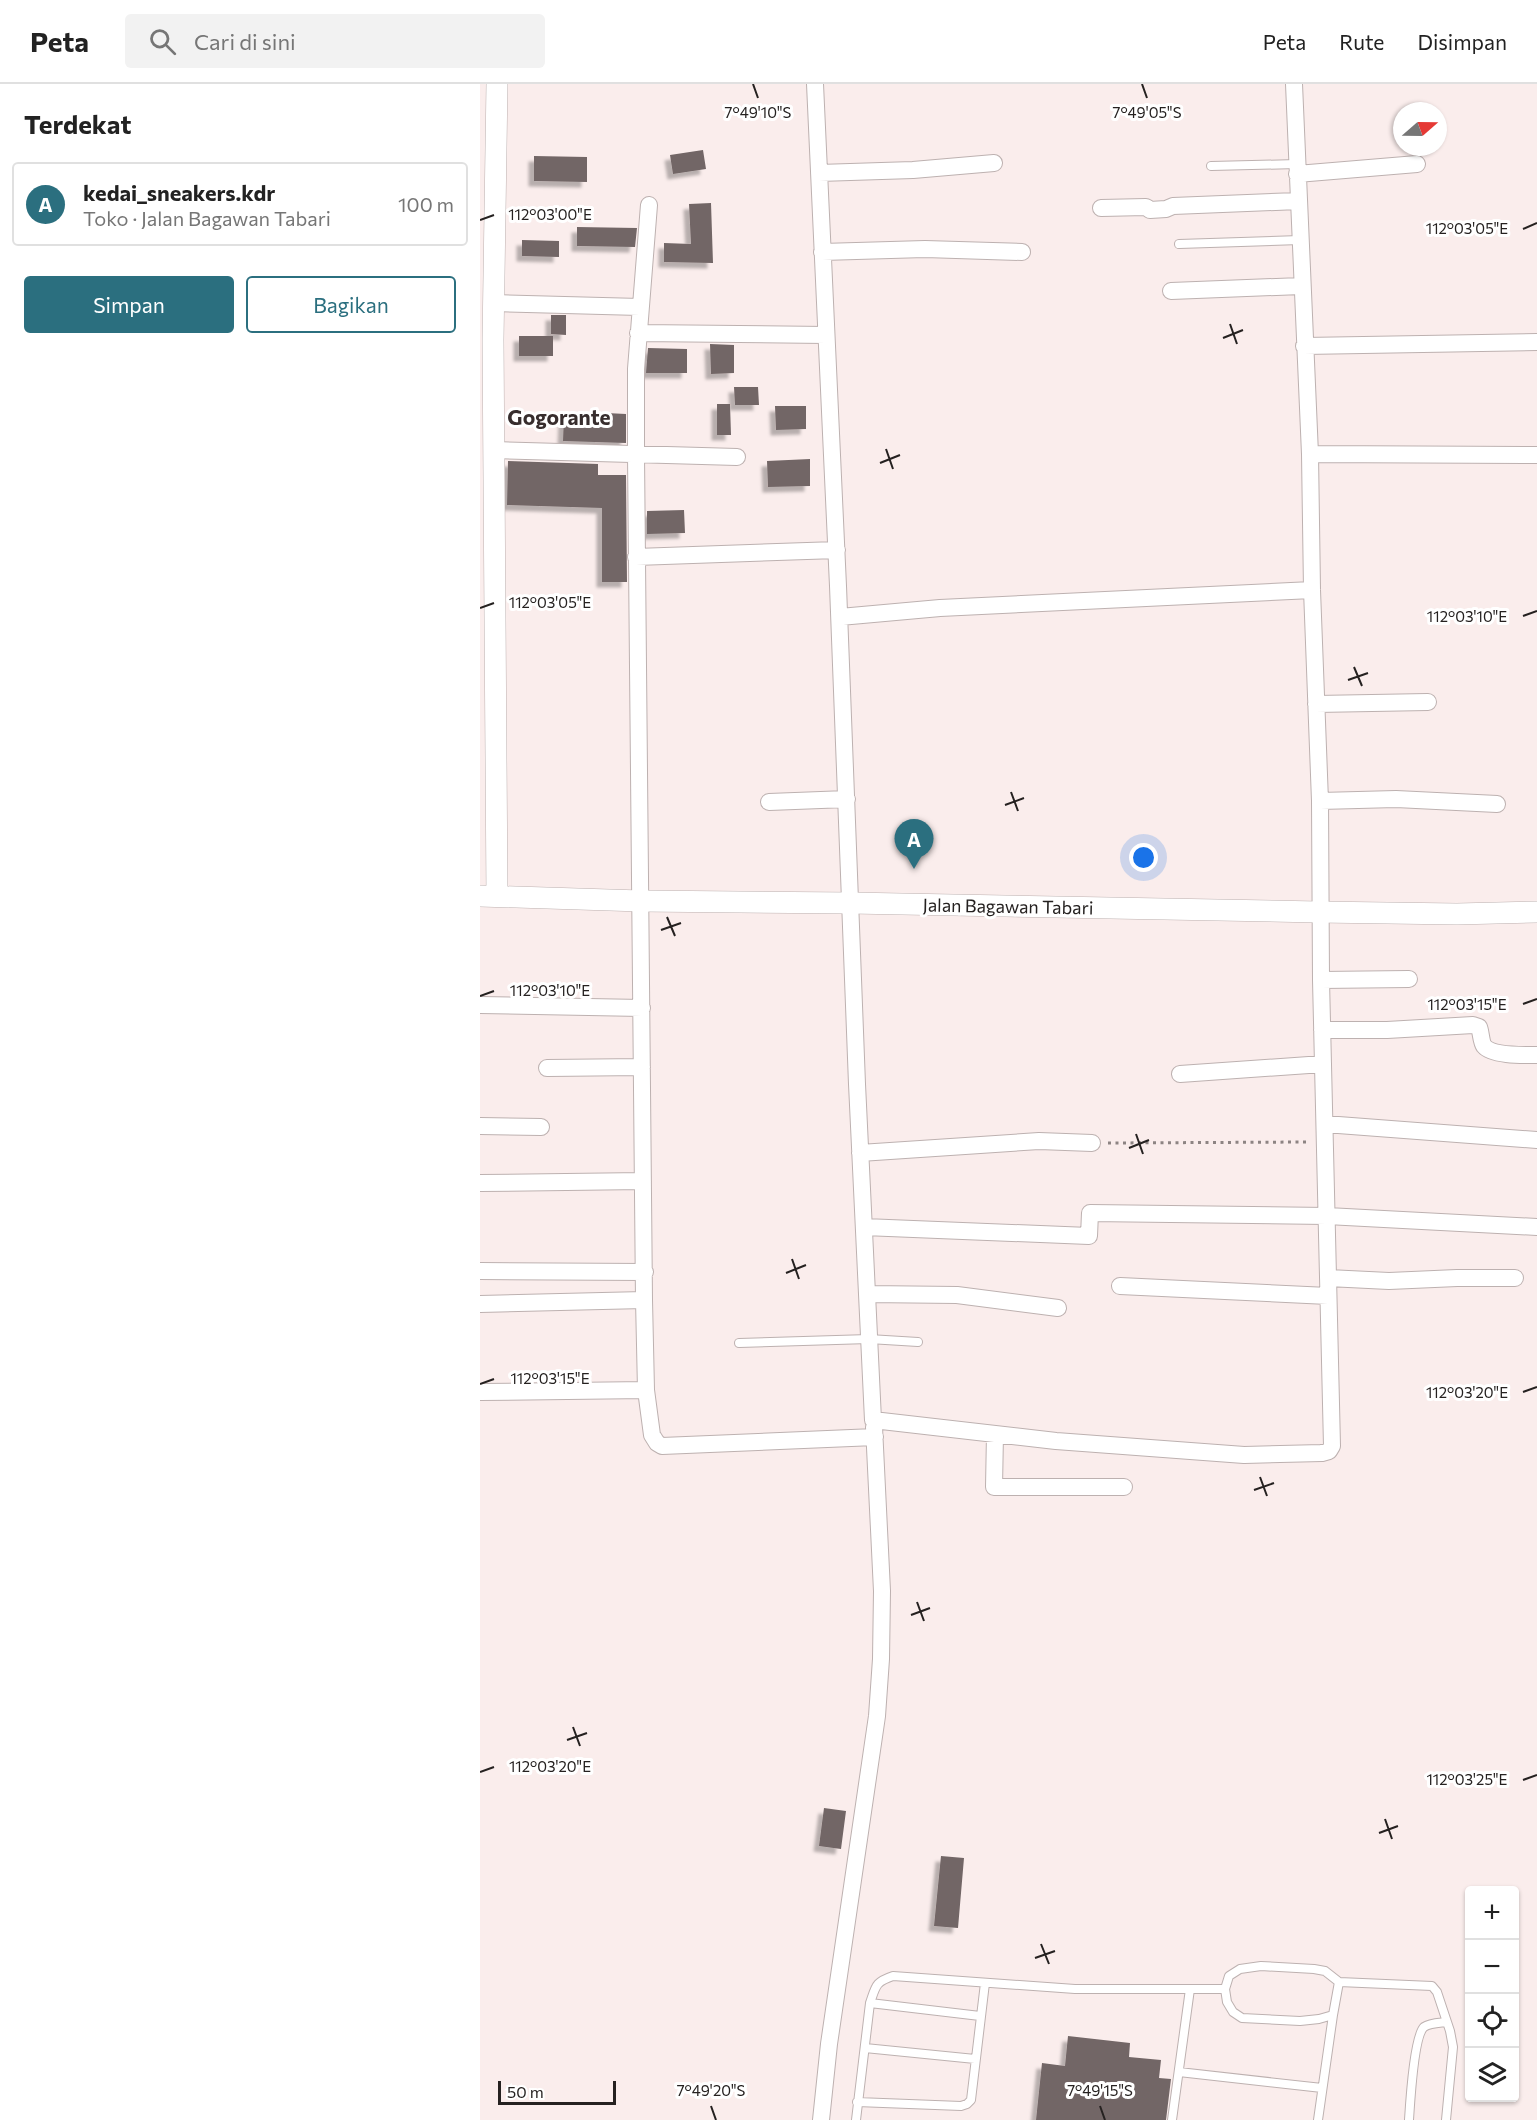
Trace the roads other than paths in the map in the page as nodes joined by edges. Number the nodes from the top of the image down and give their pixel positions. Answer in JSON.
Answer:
{"nodes":[{"id":1,"x":497,"y":84,"type":"edge"},
{"id":2,"x":815,"y":84,"type":"edge"},
{"id":3,"x":1294,"y":84,"type":"edge"},
{"id":4,"x":994,"y":163,"type":"dead end"},
{"id":5,"x":1417,"y":164,"type":"dead end"},
{"id":6,"x":1211,"y":166,"type":"dead end"},
{"id":7,"x":1297,"y":169,"type":"junction"},
{"id":8,"x":819,"y":173,"type":"junction"},
{"id":9,"x":1298,"y":201,"type":"junction"},
{"id":10,"x":649,"y":205,"type":"dead end"},
{"id":11,"x":1101,"y":208,"type":"dead end"},
{"id":12,"x":1300,"y":240,"type":"junction"},
{"id":13,"x":1179,"y":244,"type":"dead end"},
{"id":14,"x":822,"y":252,"type":"junction"},
{"id":15,"x":1022,"y":252,"type":"dead end"},
{"id":16,"x":1301,"y":286,"type":"junction"},
{"id":17,"x":1171,"y":291,"type":"dead end"},
{"id":18,"x":494,"y":303,"type":"junction"},
{"id":19,"x":640,"y":307,"type":"junction"},
{"id":20,"x":638,"y":333,"type":"junction"},
{"id":21,"x":826,"y":335,"type":"junction"},
{"id":22,"x":487,"y":340,"type":"edge"},
{"id":23,"x":1537,"y":342,"type":"edge"},
{"id":24,"x":1304,"y":346,"type":"junction"},
{"id":25,"x":494,"y":450,"type":"junction"},
{"id":26,"x":1310,"y":454,"type":"junction"},
{"id":27,"x":636,"y":455,"type":"junction"},
{"id":28,"x":1537,"y":455,"type":"edge"},
{"id":29,"x":737,"y":457,"type":"dead end"},
{"id":30,"x":487,"y":478,"type":"edge"},
{"id":31,"x":837,"y":550,"type":"junction"},
{"id":32,"x":636,"y":557,"type":"junction"},
{"id":33,"x":1312,"y":590,"type":"junction"},
{"id":34,"x":840,"y":617,"type":"junction"},
{"id":35,"x":1428,"y":702,"type":"dead end"},
{"id":36,"x":1316,"y":704,"type":"junction"},
{"id":37,"x":847,"y":799,"type":"junction"},
{"id":38,"x":1320,"y":801,"type":"junction"},
{"id":39,"x":769,"y":802,"type":"dead end"},
{"id":40,"x":1497,"y":804,"type":"dead end"},
{"id":41,"x":488,"y":896,"type":"edge"},
{"id":42,"x":641,"y":901,"type":"junction"},
{"id":43,"x":851,"y":903,"type":"junction"},
{"id":44,"x":1321,"y":912,"type":"junction"},
{"id":45,"x":1537,"y":912,"type":"edge"},
{"id":46,"x":1409,"y":979,"type":"dead end"},
{"id":47,"x":1321,"y":980,"type":"junction"},
{"id":48,"x":480,"y":1005,"type":"edge"},
{"id":49,"x":642,"y":1008,"type":"junction"},
{"id":50,"x":1322,"y":1030,"type":"junction"},
{"id":51,"x":1537,"y":1055,"type":"edge"},
{"id":52,"x":1323,"y":1064,"type":"junction"},
{"id":53,"x":642,"y":1067,"type":"junction"},
{"id":54,"x":547,"y":1068,"type":"dead end"},
{"id":55,"x":1180,"y":1074,"type":"dead end"},
{"id":56,"x":1325,"y":1124,"type":"junction"},
{"id":57,"x":480,"y":1126,"type":"edge"},
{"id":58,"x":541,"y":1127,"type":"dead end"},
{"id":59,"x":1537,"y":1140,"type":"edge"},
{"id":60,"x":1092,"y":1143,"type":"road end"},
{"id":61,"x":860,"y":1153,"type":"junction"},
{"id":62,"x":644,"y":1181,"type":"junction"},
{"id":63,"x":480,"y":1183,"type":"edge"},
{"id":64,"x":1327,"y":1216,"type":"junction"},
{"id":65,"x":864,"y":1227,"type":"junction"},
{"id":66,"x":1537,"y":1227,"type":"edge"},
{"id":67,"x":480,"y":1271,"type":"edge"},
{"id":68,"x":645,"y":1272,"type":"junction"},
{"id":69,"x":1328,"y":1278,"type":"junction"},
{"id":70,"x":1515,"y":1278,"type":"dead end"},
{"id":71,"x":1120,"y":1286,"type":"dead end"},
{"id":72,"x":867,"y":1294,"type":"junction"},
{"id":73,"x":1328,"y":1296,"type":"junction"},
{"id":74,"x":645,"y":1300,"type":"junction"},
{"id":75,"x":480,"y":1304,"type":"edge"},
{"id":76,"x":1058,"y":1308,"type":"dead end"},
{"id":77,"x":869,"y":1339,"type":"junction"},
{"id":78,"x":918,"y":1342,"type":"dead end"},
{"id":79,"x":739,"y":1343,"type":"dead end"},
{"id":80,"x":646,"y":1390,"type":"junction"},
{"id":81,"x":480,"y":1392,"type":"edge"},
{"id":82,"x":874,"y":1429,"type":"junction"},
{"id":83,"x":995,"y":1434,"type":"junction"},
{"id":84,"x":1124,"y":1487,"type":"dead end"},
{"id":85,"x":1339,"y":1982,"type":"junction"},
{"id":86,"x":985,"y":1983,"type":"junction"},
{"id":87,"x":1190,"y":1989,"type":"junction"},
{"id":88,"x":1225,"y":1989,"type":"junction"},
{"id":89,"x":870,"y":2003,"type":"junction"},
{"id":90,"x":1333,"y":2015,"type":"junction"},
{"id":91,"x":980,"y":2016,"type":"junction"},
{"id":92,"x":1447,"y":2022,"type":"junction"},
{"id":93,"x":865,"y":2048,"type":"junction"},
{"id":94,"x":975,"y":2059,"type":"junction"},
{"id":95,"x":1179,"y":2072,"type":"junction"},
{"id":96,"x":1322,"y":2088,"type":"junction"},
{"id":97,"x":857,"y":2102,"type":"junction"},
{"id":98,"x":821,"y":2120,"type":"edge"},
{"id":99,"x":856,"y":2120,"type":"edge"},
{"id":100,"x":1172,"y":2120,"type":"edge"},
{"id":101,"x":1318,"y":2120,"type":"edge"},
{"id":102,"x":1409,"y":2120,"type":"edge"},
{"id":103,"x":1446,"y":2120,"type":"edge"}],
"edges":[{"from":1,"to":18,"type":"street"},
{"from":2,"to":8,"type":"street"},
{"from":3,"to":7,"type":"street"},
{"from":4,"to":8,"type":"street"},
{"from":5,"to":7,"type":"street"},
{"from":6,"to":7,"type":"lane"},
{"from":7,"to":9,"type":"street"},
{"from":8,"to":14,"type":"street"},
{"from":9,"to":11,"type":"street"},
{"from":9,"to":12,"type":"street"},
{"from":10,"to":19,"type":"street"},
{"from":12,"to":13,"type":"lane"},
{"from":12,"to":16,"type":"street"},
{"from":14,"to":15,"type":"street"},
{"from":14,"to":21,"type":"street"},
{"from":16,"to":17,"type":"street"},
{"from":16,"to":24,"type":"street"},
{"from":18,"to":19,"type":"street"},
{"from":18,"to":22,"type":"street"},
{"from":19,"to":20,"type":"street"},
{"from":20,"to":21,"type":"street"},
{"from":20,"to":27,"type":"street"},
{"from":21,"to":31,"type":"street"},
{"from":22,"to":25,"type":"street"},
{"from":23,"to":24,"type":"street"},
{"from":24,"to":26,"type":"street"},
{"from":25,"to":27,"type":"street"},
{"from":25,"to":30,"type":"street"},
{"from":26,"to":28,"type":"street"},
{"from":26,"to":33,"type":"street"},
{"from":27,"to":29,"type":"street"},
{"from":27,"to":32,"type":"street"},
{"from":30,"to":41,"type":"street"},
{"from":31,"to":32,"type":"street"},
{"from":31,"to":34,"type":"street"},
{"from":32,"to":42,"type":"street"},
{"from":33,"to":34,"type":"street"},
{"from":33,"to":36,"type":"street"},
{"from":34,"to":37,"type":"street"},
{"from":35,"to":36,"type":"street"},
{"from":36,"to":38,"type":"street"},
{"from":37,"to":39,"type":"street"},
{"from":37,"to":43,"type":"street"},
{"from":38,"to":40,"type":"street"},
{"from":38,"to":44,"type":"street"},
{"from":41,"to":42,"type":"street","name":"Jalan Bagawan Tabari"},
{"from":42,"to":43,"type":"street","name":"Jalan Bagawan Tabari"},
{"from":42,"to":49,"type":"street"},
{"from":43,"to":44,"type":"street","name":"Jalan Bagawan Tabari"},
{"from":43,"to":61,"type":"street"},
{"from":44,"to":45,"type":"street","name":"Jalan Bagawan Tabari"},
{"from":44,"to":47,"type":"street"},
{"from":46,"to":47,"type":"street"},
{"from":47,"to":50,"type":"street"},
{"from":48,"to":49,"type":"street"},
{"from":49,"to":53,"type":"street"},
{"from":50,"to":51,"type":"street"},
{"from":50,"to":52,"type":"street"},
{"from":52,"to":55,"type":"street"},
{"from":52,"to":56,"type":"street"},
{"from":53,"to":54,"type":"street"},
{"from":53,"to":62,"type":"street"},
{"from":56,"to":59,"type":"street"},
{"from":56,"to":64,"type":"street"},
{"from":57,"to":58,"type":"street"},
{"from":60,"to":61,"type":"street"},
{"from":61,"to":65,"type":"street"},
{"from":62,"to":63,"type":"street"},
{"from":62,"to":68,"type":"street"},
{"from":64,"to":65,"type":"street"},
{"from":64,"to":66,"type":"street"},
{"from":64,"to":69,"type":"street"},
{"from":65,"to":72,"type":"street"},
{"from":67,"to":68,"type":"street"},
{"from":68,"to":74,"type":"street"},
{"from":69,"to":70,"type":"street"},
{"from":69,"to":73,"type":"street"},
{"from":71,"to":73,"type":"street"},
{"from":72,"to":76,"type":"street"},
{"from":72,"to":77,"type":"street"},
{"from":73,"to":83,"type":"street"},
{"from":74,"to":75,"type":"street"},
{"from":74,"to":80,"type":"street"},
{"from":77,"to":78,"type":"lane"},
{"from":77,"to":79,"type":"lane"},
{"from":77,"to":82,"type":"street"},
{"from":80,"to":81,"type":"street"},
{"from":80,"to":82,"type":"street"},
{"from":82,"to":83,"type":"street"},
{"from":82,"to":98,"type":"street"},
{"from":83,"to":84,"type":"street"},
{"from":85,"to":88,"type":"lane"},
{"from":85,"to":90,"type":"lane"},
{"from":85,"to":92,"type":"lane"},
{"from":86,"to":87,"type":"lane"},
{"from":86,"to":89,"type":"lane"},
{"from":86,"to":91,"type":"lane"},
{"from":87,"to":88,"type":"lane"},
{"from":87,"to":95,"type":"lane"},
{"from":88,"to":90,"type":"lane"},
{"from":89,"to":91,"type":"lane"},
{"from":89,"to":93,"type":"lane"},
{"from":90,"to":96,"type":"lane"},
{"from":91,"to":94,"type":"lane"},
{"from":92,"to":102,"type":"lane"},
{"from":92,"to":103,"type":"lane"},
{"from":93,"to":94,"type":"lane"},
{"from":93,"to":97,"type":"lane"},
{"from":94,"to":97,"type":"lane"},
{"from":95,"to":96,"type":"lane"},
{"from":95,"to":100,"type":"lane"},
{"from":96,"to":101,"type":"lane"},
{"from":97,"to":99,"type":"lane"}]}
